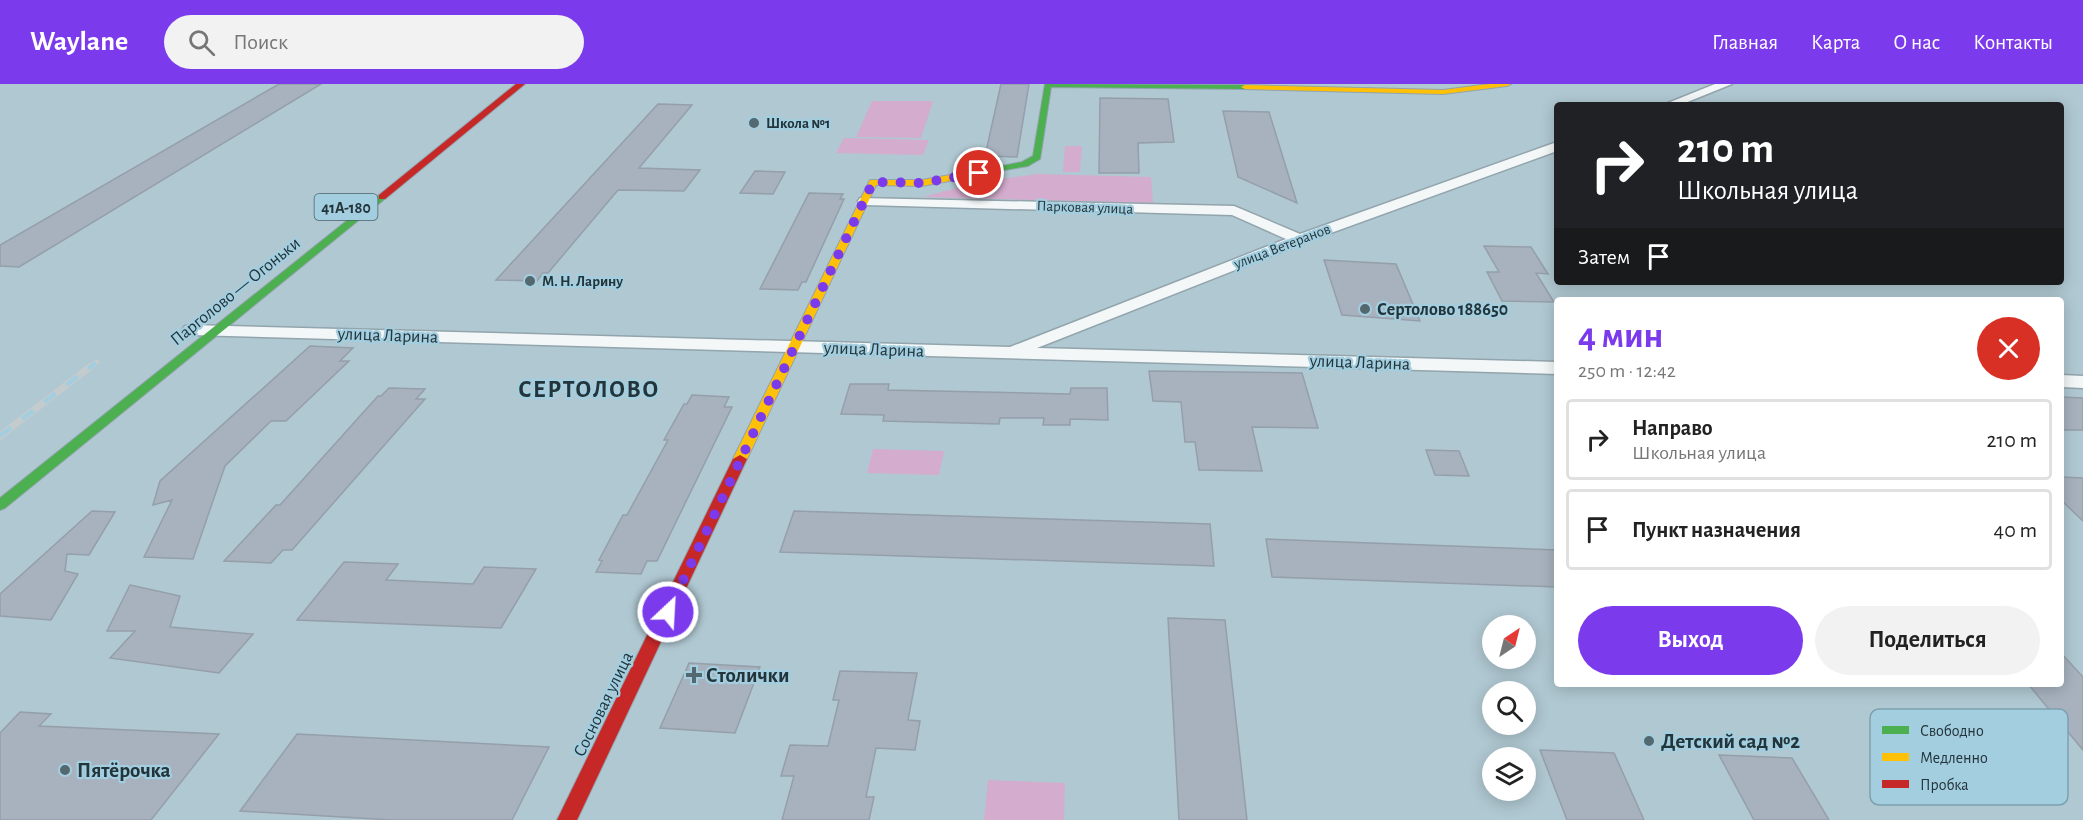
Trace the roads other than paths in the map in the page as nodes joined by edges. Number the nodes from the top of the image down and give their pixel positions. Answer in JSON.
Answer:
{"nodes":[{"id":1,"x":502,"y":84,"type":"edge"},
{"id":2,"x":521,"y":84,"type":"edge"},
{"id":3,"x":1507,"y":84,"type":"edge"},
{"id":4,"x":1726,"y":84,"type":"edge"},
{"id":5,"x":1048,"y":85,"type":"edge"},
{"id":6,"x":1677,"y":102,"type":"edge"},
{"id":7,"x":1554,"y":147,"type":"edge"},
{"id":8,"x":391,"y":172,"type":"dead end"},
{"id":9,"x":865,"y":201,"type":"junction"},
{"id":10,"x":1300,"y":239,"type":"junction"},
{"id":11,"x":211,"y":323,"type":"junction"},
{"id":12,"x":187,"y":333,"type":"dead end"},
{"id":13,"x":795,"y":346,"type":"junction"},
{"id":14,"x":1009,"y":352,"type":"junction"},
{"id":15,"x":1554,"y":368,"type":"edge"},
{"id":16,"x":2064,"y":381,"type":"edge"},
{"id":17,"x":2083,"y":382,"type":"edge"},
{"id":18,"x":0,"y":505,"type":"edge"},
{"id":19,"x":567,"y":820,"type":"edge"}],
"edges":[{"from":1,"to":8,"type":"street","number":"41А-180"},
{"from":2,"to":11,"type":"street","name":"Парголово — Огоньки","number":"41А-180"},
{"from":3,"to":5,"type":"street"},
{"from":4,"to":6,"type":"street"},
{"from":5,"to":9,"type":"street","name":"Сосновая улица"},
{"from":7,"to":10,"type":"street","name":"улица Ветеранов"},
{"from":9,"to":10,"type":"street","name":"Парковая улица"},
{"from":9,"to":13,"type":"street","name":"Сосновая улица"},
{"from":10,"to":14,"type":"street","name":"улица Ветеранов"},
{"from":11,"to":12,"type":"street","name":"улица Ларина"},
{"from":11,"to":13,"type":"street","name":"улица Ларина"},
{"from":11,"to":18,"type":"street","name":"Парголово — Огоньки","number":"41А-180"},
{"from":13,"to":14,"type":"street","name":"улица Ларина"},
{"from":13,"to":19,"type":"street","name":"Сосновая улица"},
{"from":14,"to":15,"type":"street","name":"улица Ларина"},
{"from":16,"to":17,"type":"street"}]}
